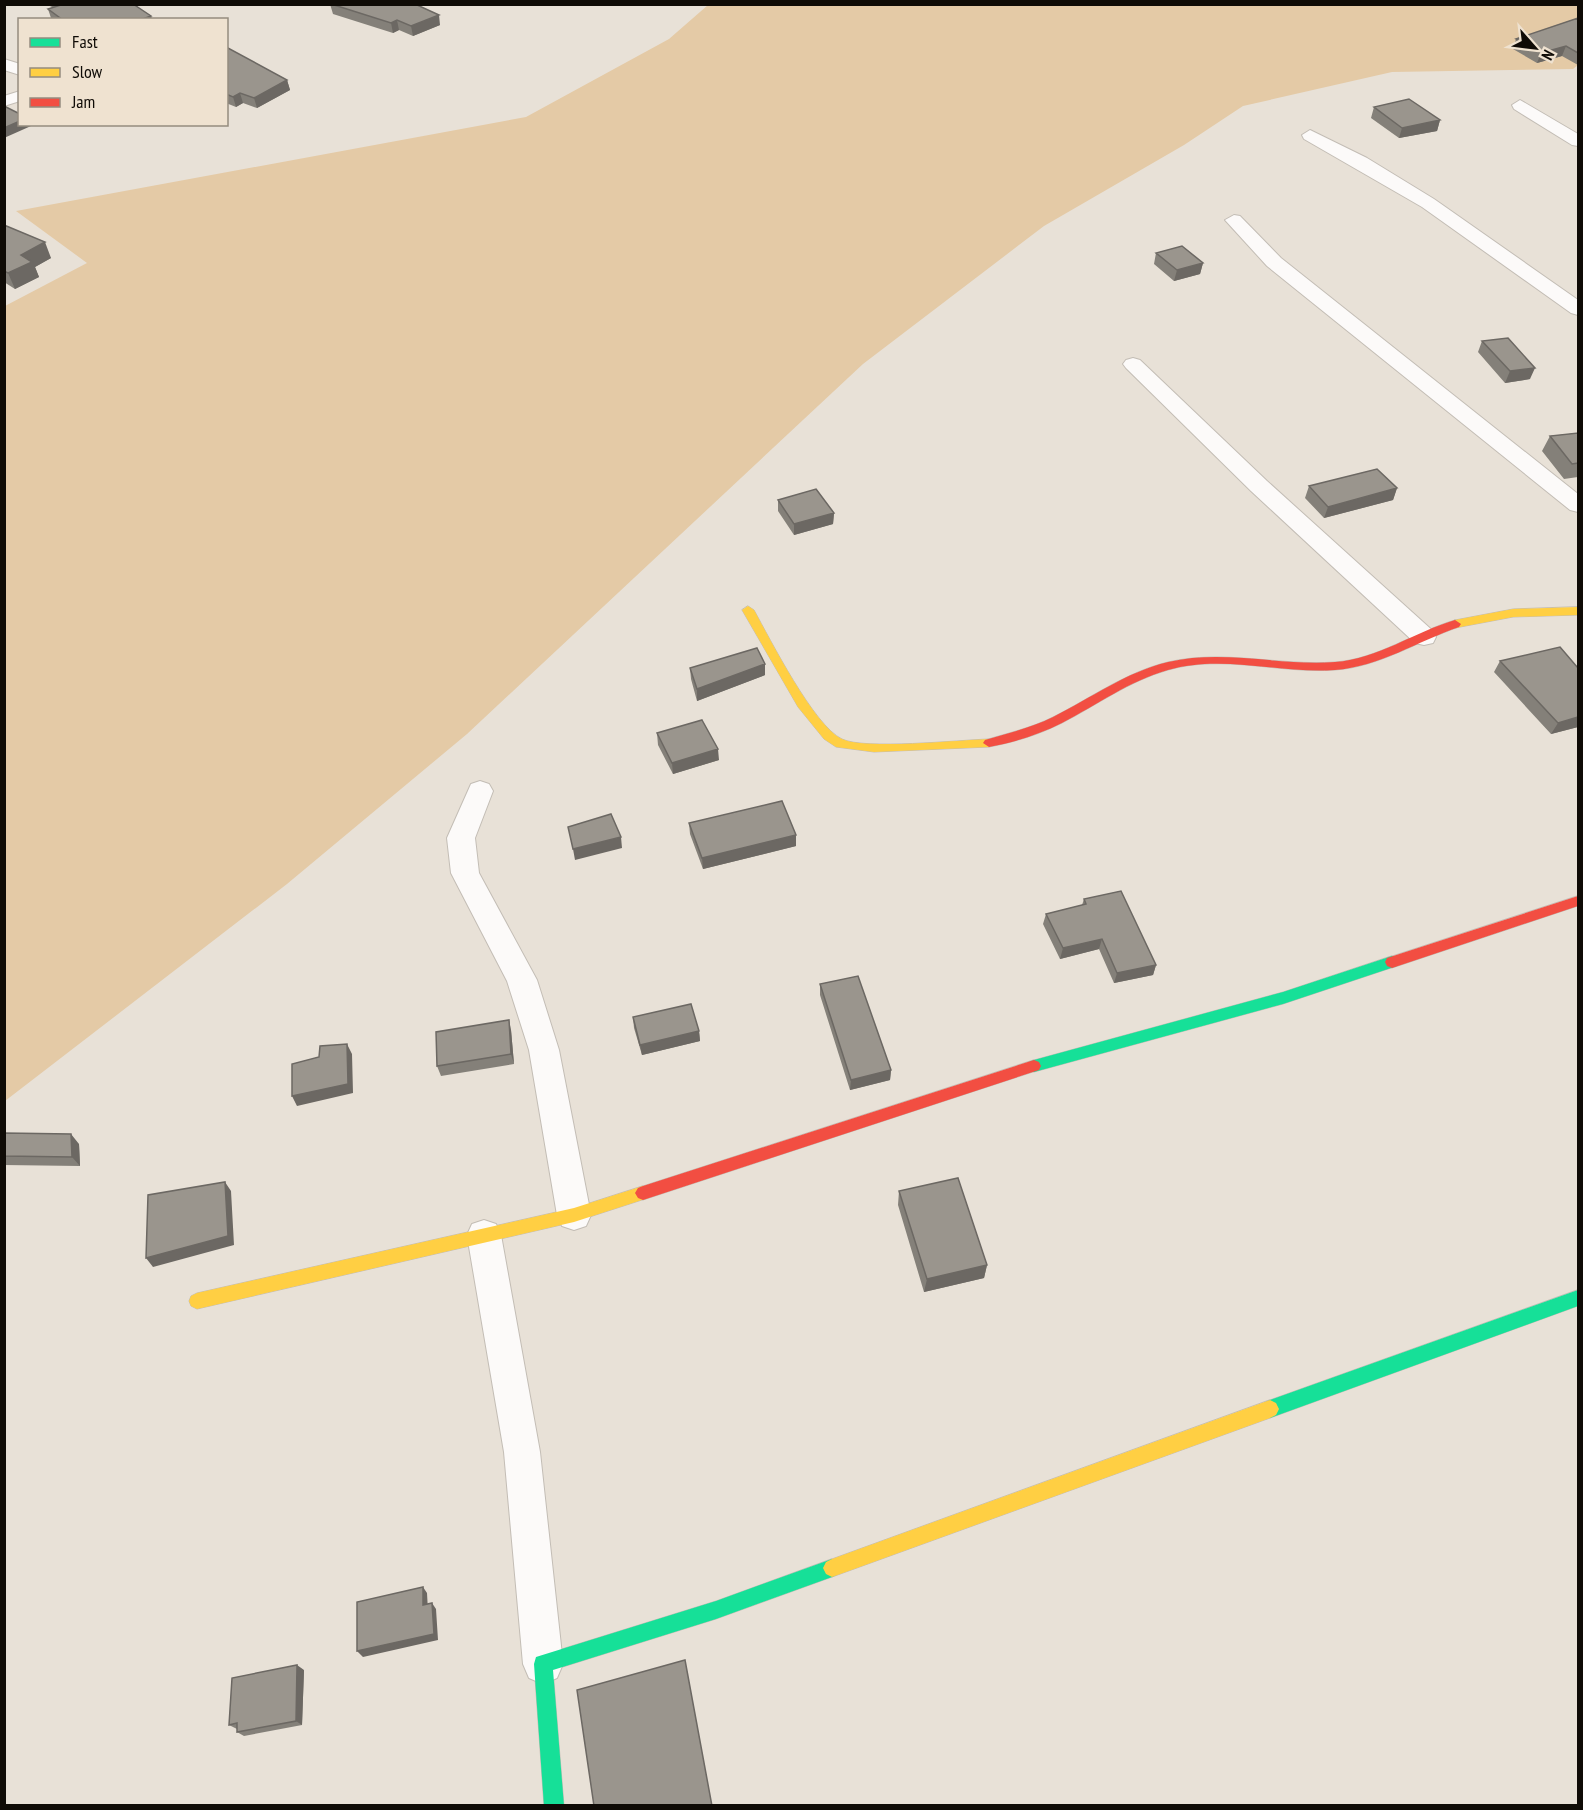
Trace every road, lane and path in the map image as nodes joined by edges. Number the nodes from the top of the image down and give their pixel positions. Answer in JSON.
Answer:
{"nodes":[{"id":1,"x":1520,"y":105,"type":"dead end"},
{"id":2,"x":1310,"y":135,"type":"dead end"},
{"id":3,"x":1577,"y":140,"type":"edge"},
{"id":4,"x":1234,"y":220,"type":"dead end"},
{"id":5,"x":1578,"y":309,"type":"edge"},
{"id":6,"x":1133,"y":364,"type":"dead end"},
{"id":7,"x":1578,"y":505,"type":"edge"},
{"id":8,"x":748,"y":610,"type":"dead end"},
{"id":9,"x":1578,"y":611,"type":"edge"},
{"id":10,"x":1424,"y":637,"type":"junction"},
{"id":11,"x":480,"y":791,"type":"dead end"},
{"id":12,"x":1578,"y":901,"type":"edge"},
{"id":13,"x":574,"y":1215,"type":"junction"},
{"id":14,"x":484,"y":1235,"type":"junction"},
{"id":15,"x":1578,"y":1298,"type":"edge"},
{"id":16,"x":196,"y":1301,"type":"dead end"},
{"id":17,"x":543,"y":1664,"type":"junction"},
{"id":18,"x":554,"y":1806,"type":"edge"}],
"edges":[{"from":1,"to":3,"type":"street"},
{"from":2,"to":5,"type":"street"},
{"from":4,"to":7,"type":"street"},
{"from":6,"to":10,"type":"street"},
{"from":8,"to":10,"type":"street"},
{"from":9,"to":10,"type":"street"},
{"from":11,"to":13,"type":"street"},
{"from":12,"to":13,"type":"street"},
{"from":13,"to":14,"type":"street"},
{"from":14,"to":16,"type":"street"},
{"from":14,"to":17,"type":"street"},
{"from":15,"to":17,"type":"street"},
{"from":17,"to":18,"type":"street"}]}
